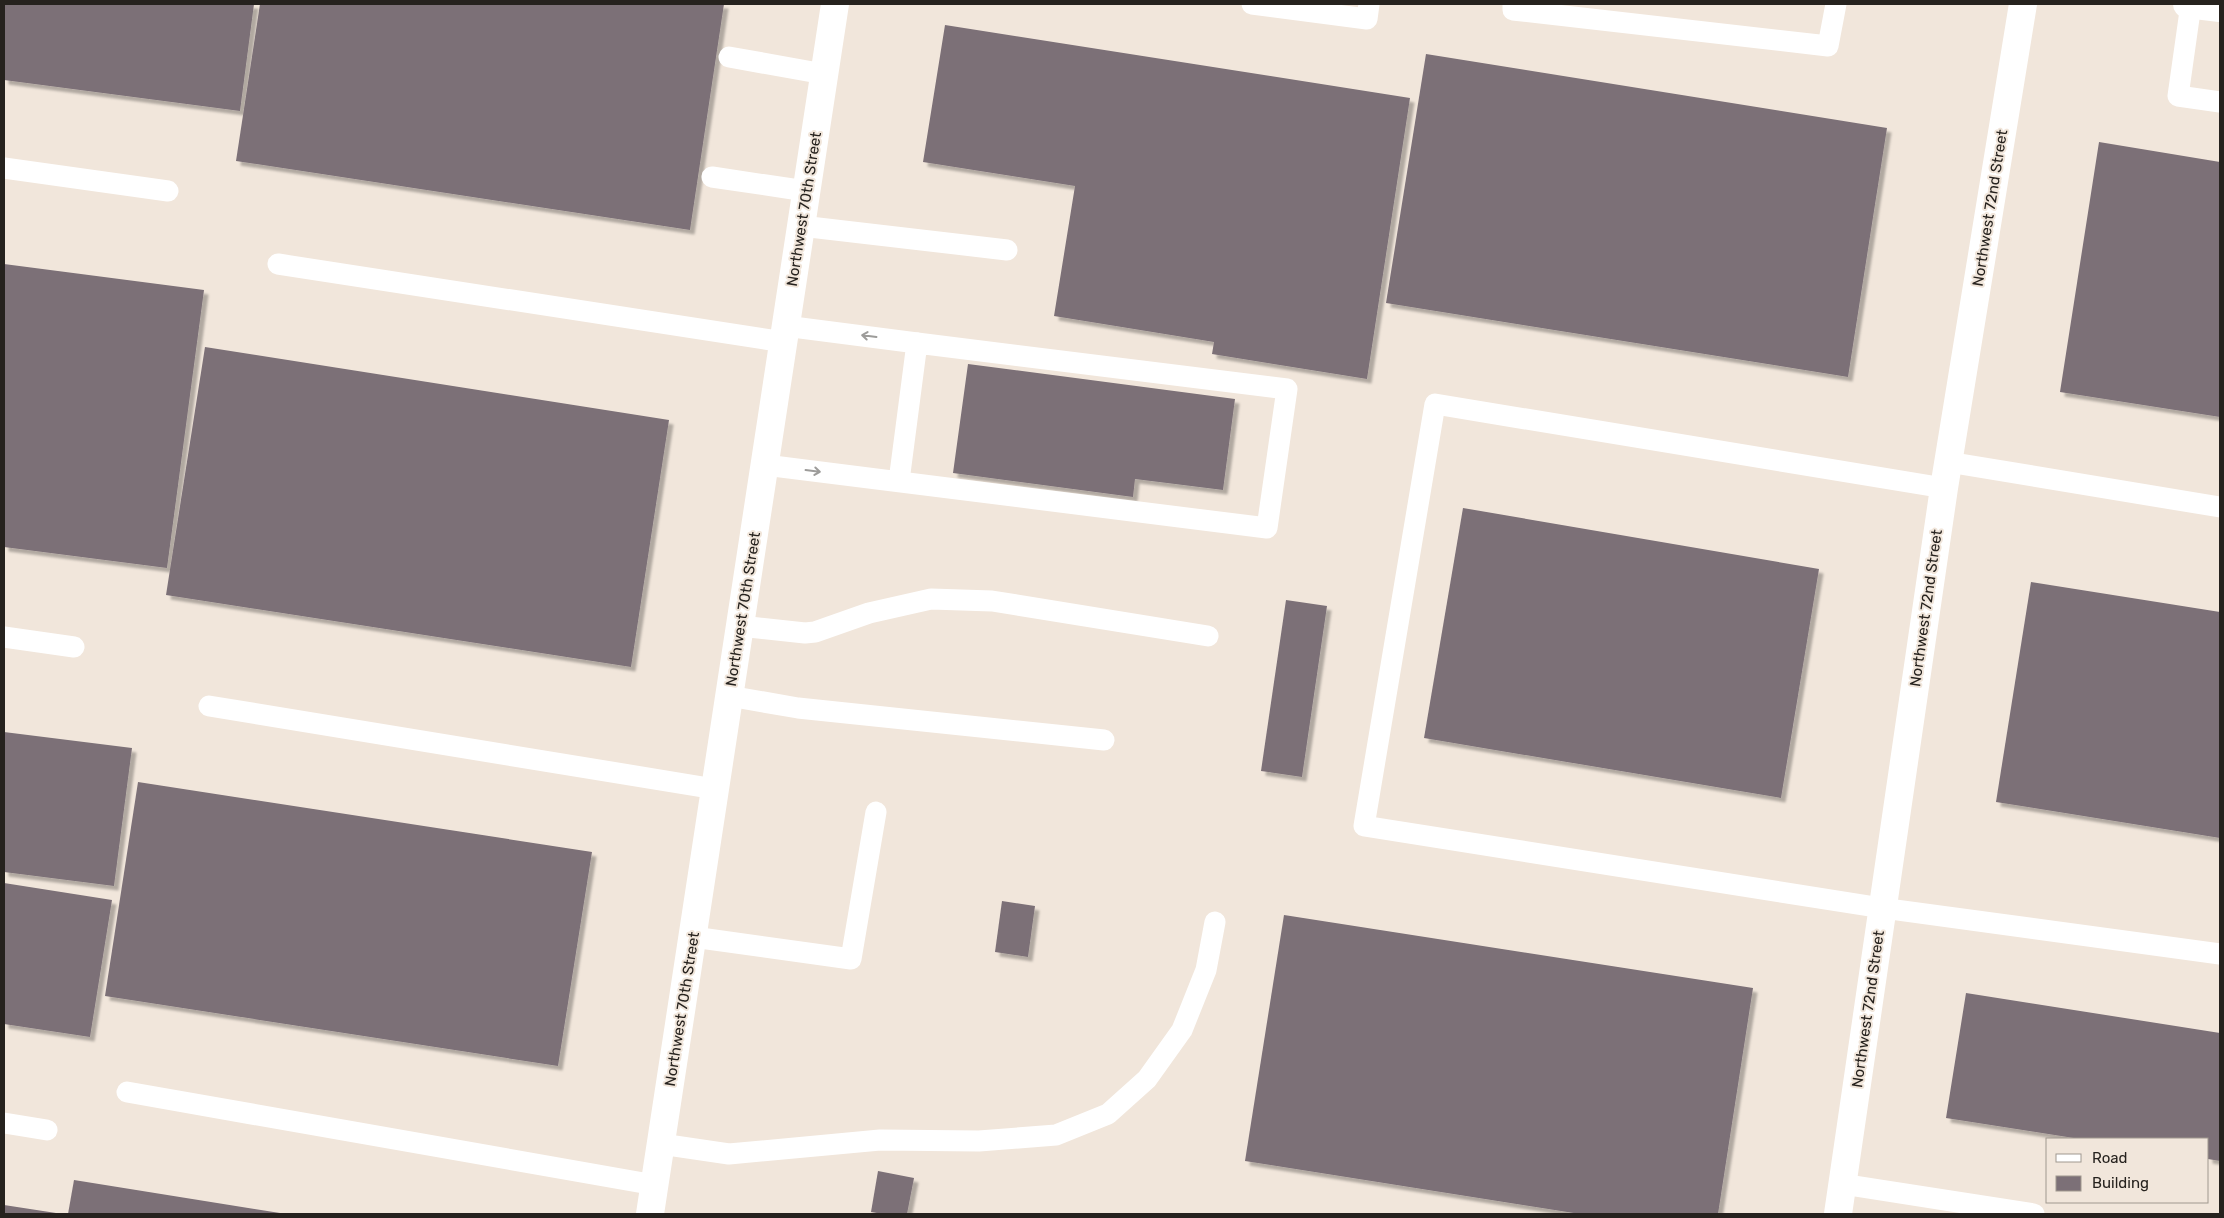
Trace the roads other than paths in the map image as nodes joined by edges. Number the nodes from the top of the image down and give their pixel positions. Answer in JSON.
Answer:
{"nodes":[{"id":1,"x":835,"y":4,"type":"edge"},
{"id":2,"x":1252,"y":4,"type":"edge"},
{"id":3,"x":1369,"y":4,"type":"edge"},
{"id":4,"x":1513,"y":4,"type":"edge"},
{"id":5,"x":1836,"y":4,"type":"edge"},
{"id":6,"x":2023,"y":4,"type":"edge"},
{"id":7,"x":2187,"y":4,"type":"edge"},
{"id":8,"x":2191,"y":4,"type":"edge"},
{"id":9,"x":2220,"y":8,"type":"edge"},
{"id":10,"x":729,"y":57,"type":"dead end"},
{"id":11,"x":824,"y":74,"type":"junction"},
{"id":12,"x":2220,"y":102,"type":"edge"},
{"id":13,"x":4,"y":168,"type":"edge"},
{"id":14,"x":712,"y":177,"type":"dead end"},
{"id":15,"x":168,"y":191,"type":"dead end"},
{"id":16,"x":806,"y":191,"type":"junction"},
{"id":17,"x":801,"y":226,"type":"junction"},
{"id":18,"x":1007,"y":250,"type":"dead end"},
{"id":19,"x":278,"y":264,"type":"dead end"},
{"id":20,"x":784,"y":334,"type":"junction"},
{"id":21,"x":917,"y":342,"type":"junction"},
{"id":22,"x":765,"y":465,"type":"junction"},
{"id":23,"x":1946,"y":475,"type":"junction"},
{"id":24,"x":899,"y":481,"type":"junction"},
{"id":25,"x":2220,"y":508,"type":"edge"},
{"id":26,"x":740,"y":626,"type":"junction"},
{"id":27,"x":1208,"y":636,"type":"dead end"},
{"id":28,"x":4,"y":637,"type":"edge"},
{"id":29,"x":74,"y":647,"type":"dead end"},
{"id":30,"x":729,"y":696,"type":"junction"},
{"id":31,"x":210,"y":706,"type":"dead end"},
{"id":32,"x":1104,"y":740,"type":"dead end"},
{"id":33,"x":715,"y":790,"type":"junction"},
{"id":34,"x":876,"y":812,"type":"dead end"},
{"id":35,"x":1882,"y":908,"type":"junction"},
{"id":36,"x":1215,"y":922,"type":"dead end"},
{"id":37,"x":692,"y":937,"type":"junction"},
{"id":38,"x":2220,"y":954,"type":"edge"},
{"id":39,"x":127,"y":1092,"type":"dead end"},
{"id":40,"x":4,"y":1123,"type":"edge"},
{"id":41,"x":47,"y":1130,"type":"dead end"},
{"id":42,"x":661,"y":1144,"type":"junction"},
{"id":43,"x":1842,"y":1184,"type":"junction"},
{"id":44,"x":654,"y":1185,"type":"junction"},
{"id":45,"x":650,"y":1214,"type":"edge"},
{"id":46,"x":1838,"y":1214,"type":"edge"},
{"id":47,"x":2034,"y":1214,"type":"edge"}],
"edges":[{"from":1,"to":11,"type":"street","name":"Northwest 70th Street"},
{"from":2,"to":3,"type":"lane"},
{"from":4,"to":5,"type":"lane"},
{"from":6,"to":23,"type":"street","name":"Northwest 72nd Street"},
{"from":7,"to":8,"type":"street"},
{"from":8,"to":9,"type":"street"},
{"from":8,"to":12,"type":"lane"},
{"from":10,"to":11,"type":"lane"},
{"from":11,"to":16,"type":"street","name":"Northwest 70th Street"},
{"from":13,"to":15,"type":"lane"},
{"from":14,"to":16,"type":"lane"},
{"from":16,"to":17,"type":"street","name":"Northwest 70th Street"},
{"from":17,"to":18,"type":"lane"},
{"from":17,"to":20,"type":"street","name":"Northwest 70th Street"},
{"from":19,"to":20,"type":"lane"},
{"from":21,"to":20,"type":"lane","one_way":true},
{"from":20,"to":22,"type":"street","name":"Northwest 70th Street"},
{"from":21,"to":24,"type":"lane"},
{"from":21,"to":24,"type":"lane"},
{"from":22,"to":24,"type":"lane","one_way":true},
{"from":22,"to":26,"type":"street","name":"Northwest 70th Street"},
{"from":23,"to":25,"type":"lane"},
{"from":23,"to":35,"type":"street","name":"Northwest 72nd Street"},
{"from":23,"to":35,"type":"lane"},
{"from":26,"to":27,"type":"lane"},
{"from":26,"to":30,"type":"street","name":"Northwest 70th Street"},
{"from":28,"to":29,"type":"lane"},
{"from":30,"to":32,"type":"lane"},
{"from":30,"to":33,"type":"street","name":"Northwest 70th Street"},
{"from":31,"to":33,"type":"lane"},
{"from":33,"to":37,"type":"street","name":"Northwest 70th Street"},
{"from":34,"to":37,"type":"lane"},
{"from":35,"to":38,"type":"lane"},
{"from":35,"to":43,"type":"street","name":"Northwest 72nd Street"},
{"from":36,"to":42,"type":"lane"},
{"from":37,"to":42,"type":"street","name":"Northwest 70th Street"},
{"from":39,"to":44,"type":"lane"},
{"from":40,"to":41,"type":"lane"},
{"from":42,"to":44,"type":"street","name":"Northwest 70th Street"},
{"from":43,"to":46,"type":"street","name":"Northwest 72nd Street"},
{"from":43,"to":47,"type":"lane"},
{"from":44,"to":45,"type":"street","name":"Northwest 70th Street"}]}
